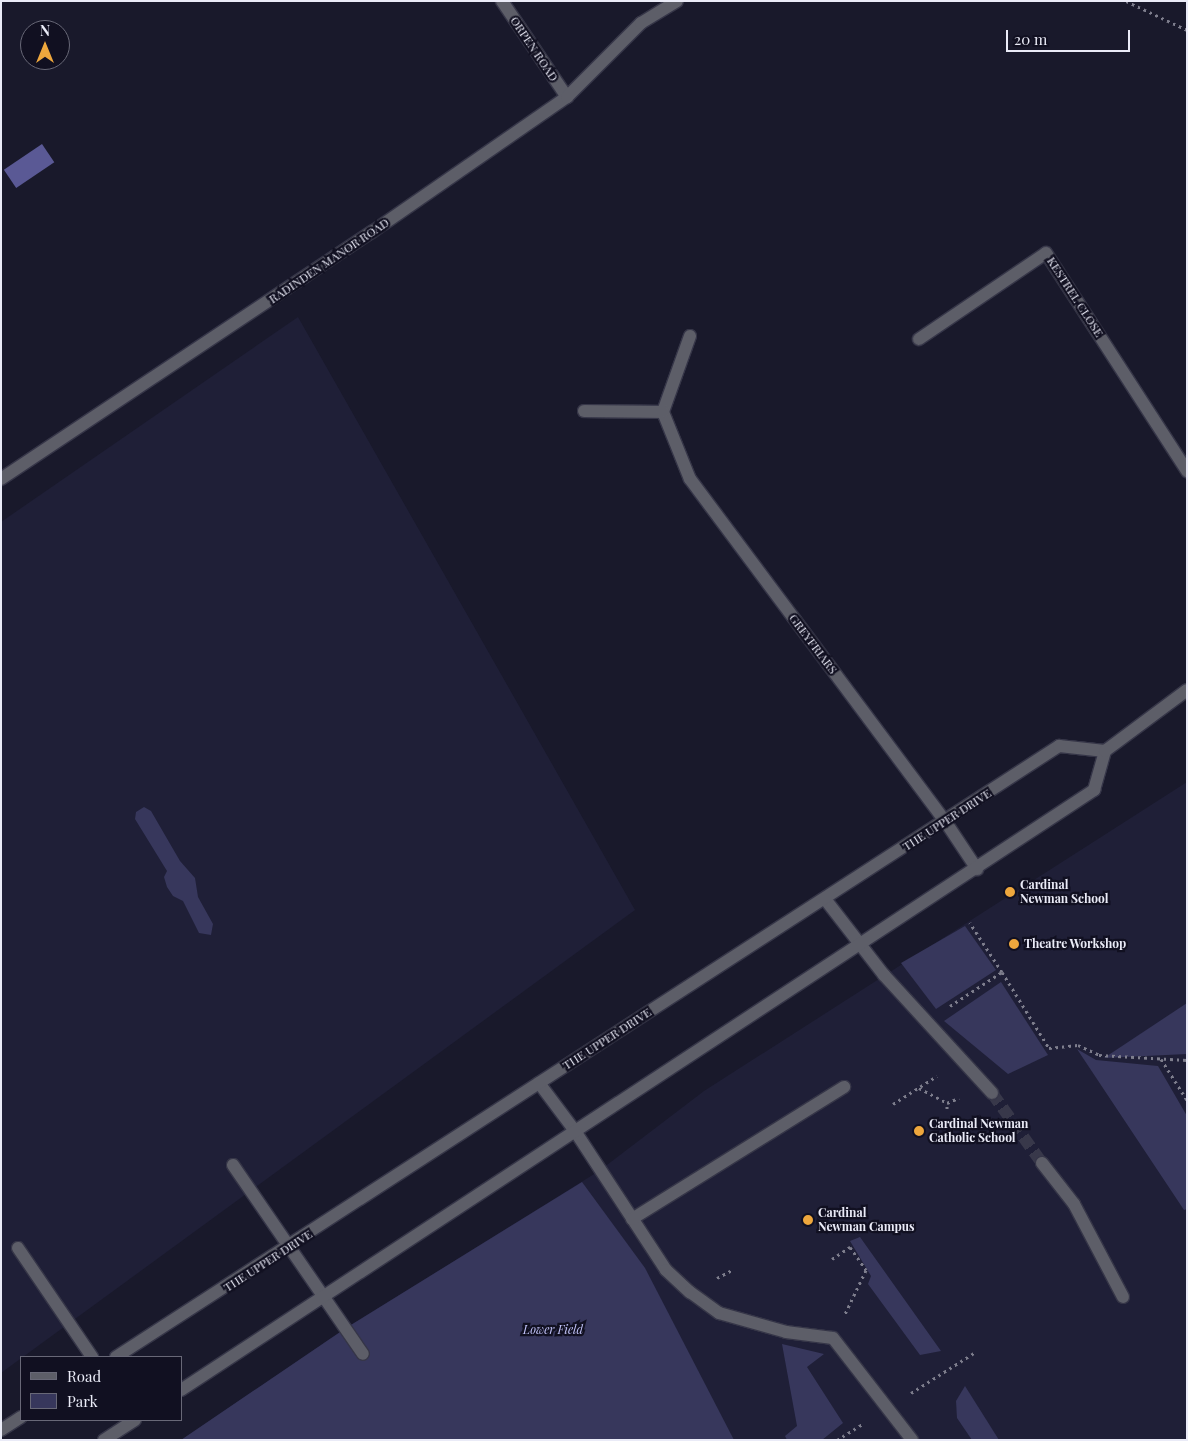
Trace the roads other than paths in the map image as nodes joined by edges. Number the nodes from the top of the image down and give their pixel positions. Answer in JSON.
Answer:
{"nodes":[{"id":1,"x":502,"y":1,"type":"edge"},
{"id":2,"x":677,"y":1,"type":"edge"},
{"id":3,"x":567,"y":97,"type":"junction"},
{"id":4,"x":690,"y":336,"type":"dead end"},
{"id":5,"x":919,"y":339,"type":"dead end"},
{"id":6,"x":584,"y":411,"type":"dead end"},
{"id":7,"x":663,"y":412,"type":"junction"},
{"id":8,"x":1187,"y":471,"type":"edge"},
{"id":9,"x":1,"y":479,"type":"edge"},
{"id":10,"x":1187,"y":690,"type":"edge"},
{"id":11,"x":1105,"y":751,"type":"junction"},
{"id":12,"x":945,"y":821,"type":"junction"},
{"id":13,"x":977,"y":870,"type":"junction"},
{"id":14,"x":825,"y":898,"type":"junction"},
{"id":15,"x":862,"y":944,"type":"junction"},
{"id":16,"x":539,"y":1083,"type":"junction"},
{"id":17,"x":844,"y":1087,"type":"dead end"},
{"id":18,"x":992,"y":1093,"type":"tunnel mouth"},
{"id":19,"x":575,"y":1131,"type":"junction"},
{"id":20,"x":1042,"y":1163,"type":"tunnel mouth"},
{"id":21,"x":233,"y":1165,"type":"dead end"},
{"id":22,"x":632,"y":1218,"type":"junction"},
{"id":23,"x":18,"y":1248,"type":"dead end"},
{"id":24,"x":290,"y":1248,"type":"junction"},
{"id":25,"x":1123,"y":1297,"type":"dead end"},
{"id":26,"x":325,"y":1299,"type":"junction"},
{"id":27,"x":363,"y":1354,"type":"dead end"},
{"id":28,"x":91,"y":1356,"type":"edge"},
{"id":29,"x":118,"y":1356,"type":"edge"},
{"id":30,"x":182,"y":1389,"type":"edge"},
{"id":31,"x":20,"y":1418,"type":"edge"},
{"id":32,"x":133,"y":1421,"type":"edge"},
{"id":33,"x":1,"y":1430,"type":"edge"},
{"id":34,"x":104,"y":1440,"type":"edge"},
{"id":35,"x":912,"y":1440,"type":"edge"}],
"edges":[{"from":1,"to":3,"type":"street","name":"ORPEN ROAD"},
{"from":2,"to":3,"type":"street","name":"RADINDEN MANOR ROAD"},
{"from":3,"to":9,"type":"street","name":"RADINDEN MANOR ROAD"},
{"from":4,"to":7,"type":"street"},
{"from":5,"to":8,"type":"street","name":"KESTREL CLOSE"},
{"from":6,"to":7,"type":"street"},
{"from":7,"to":12,"type":"street","name":"GREYFRIARS"},
{"from":10,"to":11,"type":"street"},
{"from":11,"to":12,"type":"street","name":"THE UPPER DRIVE"},
{"from":11,"to":13,"type":"street"},
{"from":12,"to":13,"type":"street","name":"GREYFRIARS"},
{"from":12,"to":14,"type":"street","name":"THE UPPER DRIVE"},
{"from":13,"to":15,"type":"street"},
{"from":14,"to":15,"type":"street"},
{"from":14,"to":16,"type":"street","name":"THE UPPER DRIVE"},
{"from":15,"to":18,"type":"street"},
{"from":15,"to":19,"type":"street"},
{"from":16,"to":19,"type":"street"},
{"from":16,"to":24,"type":"street","name":"THE UPPER DRIVE"},
{"from":17,"to":22,"type":"street"},
{"from":19,"to":22,"type":"street"},
{"from":19,"to":26,"type":"street"},
{"from":20,"to":25,"type":"street"},
{"from":21,"to":24,"type":"street"},
{"from":22,"to":35,"type":"street"},
{"from":23,"to":28,"type":"street"},
{"from":24,"to":26,"type":"street"},
{"from":24,"to":29,"type":"street","name":"THE UPPER DRIVE"},
{"from":26,"to":27,"type":"street"},
{"from":26,"to":30,"type":"street"},
{"from":31,"to":33,"type":"street"},
{"from":32,"to":34,"type":"street"}]}
